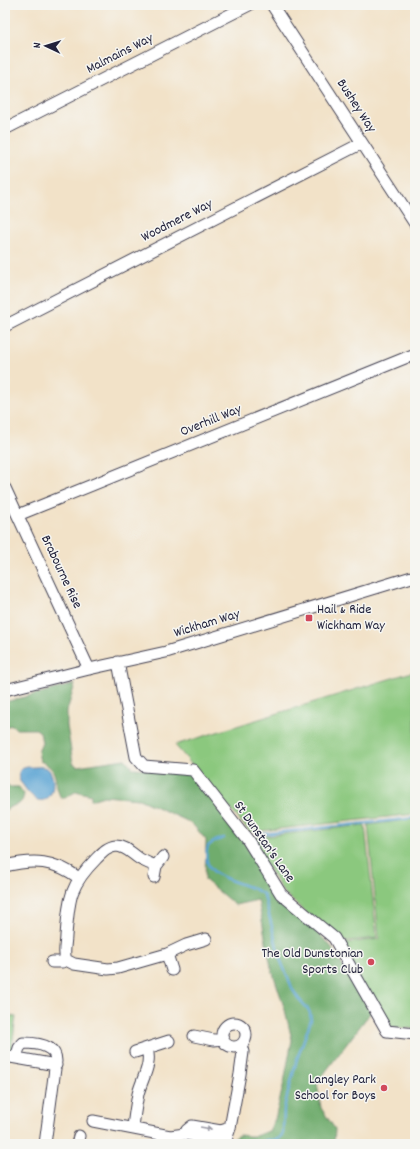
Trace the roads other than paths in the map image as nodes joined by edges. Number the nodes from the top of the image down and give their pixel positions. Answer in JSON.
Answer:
{"nodes":[{"id":1,"x":249,"y":5,"type":"edge"},
{"id":2,"x":272,"y":5,"type":"edge"},
{"id":3,"x":5,"y":129,"type":"edge"},
{"id":4,"x":362,"y":143,"type":"junction"},
{"id":5,"x":415,"y":224,"type":"edge"},
{"id":6,"x":5,"y":326,"type":"edge"},
{"id":7,"x":415,"y":354,"type":"edge"},
{"id":8,"x":5,"y":488,"type":"edge"},
{"id":9,"x":18,"y":515,"type":"junction"},
{"id":10,"x":415,"y":576,"type":"edge"},
{"id":11,"x":118,"y":662,"type":"junction"},
{"id":12,"x":89,"y":669,"type":"junction"},
{"id":13,"x":5,"y":690,"type":"edge"},
{"id":14,"x":163,"y":857,"type":"dead end"},
{"id":15,"x":5,"y":866,"type":"edge"},
{"id":16,"x":79,"y":878,"type":"junction"},
{"id":17,"x":206,"y":939,"type":"dead end"},
{"id":18,"x":167,"y":954,"type":"junction"},
{"id":19,"x":66,"y":960,"type":"junction"},
{"id":20,"x":52,"y":962,"type":"dead end"},
{"id":21,"x":172,"y":970,"type":"dead end"},
{"id":22,"x":415,"y":1034,"type":"edge"},
{"id":23,"x":194,"y":1036,"type":"dead end"},
{"id":24,"x":223,"y":1039,"type":"junction"},
{"id":25,"x":169,"y":1041,"type":"dead end"},
{"id":26,"x":241,"y":1045,"type":"junction"},
{"id":27,"x":147,"y":1048,"type":"junction"},
{"id":28,"x":135,"y":1052,"type":"dead end"},
{"id":29,"x":11,"y":1057,"type":"edge"},
{"id":30,"x":56,"y":1065,"type":"junction"},
{"id":31,"x":93,"y":1121,"type":"dead end"},
{"id":32,"x":133,"y":1128,"type":"junction"},
{"id":33,"x":179,"y":1138,"type":"edge"},
{"id":34,"x":44,"y":1144,"type":"edge"}],
"edges":[{"from":1,"to":3,"type":"street","name":"Malmains Way"},
{"from":2,"to":4,"type":"street","name":"Bushey Way"},
{"from":4,"to":5,"type":"street","name":"Bushey Way"},
{"from":4,"to":6,"type":"street","name":"Woodmere Way"},
{"from":7,"to":9,"type":"street","name":"Overhill Way"},
{"from":8,"to":9,"type":"street","name":"Brabourne Rise"},
{"from":9,"to":12,"type":"street","name":"Brabourne Rise"},
{"from":10,"to":11,"type":"street","name":"Wickham Way"},
{"from":11,"to":12,"type":"street","name":"Wickham Way"},
{"from":11,"to":22,"type":"street","name":"St Dunstan's Lane"},
{"from":12,"to":13,"type":"street","name":"Wickham Way"},
{"from":14,"to":16,"type":"street"},
{"from":15,"to":16,"type":"street"},
{"from":16,"to":19,"type":"street"},
{"from":17,"to":18,"type":"street"},
{"from":18,"to":19,"type":"street"},
{"from":18,"to":21,"type":"street"},
{"from":19,"to":20,"type":"street"},
{"from":23,"to":24,"type":"street"},
{"from":24,"to":26,"type":"street"},
{"from":24,"to":26,"type":"street"},
{"from":25,"to":27,"type":"street"},
{"from":26,"to":33,"type":"street"},
{"from":27,"to":28,"type":"street"},
{"from":27,"to":32,"type":"street"},
{"from":29,"to":30,"type":"street"},
{"from":29,"to":30,"type":"street"},
{"from":30,"to":34,"type":"street"},
{"from":31,"to":32,"type":"street"},
{"from":32,"to":33,"type":"street"}]}
